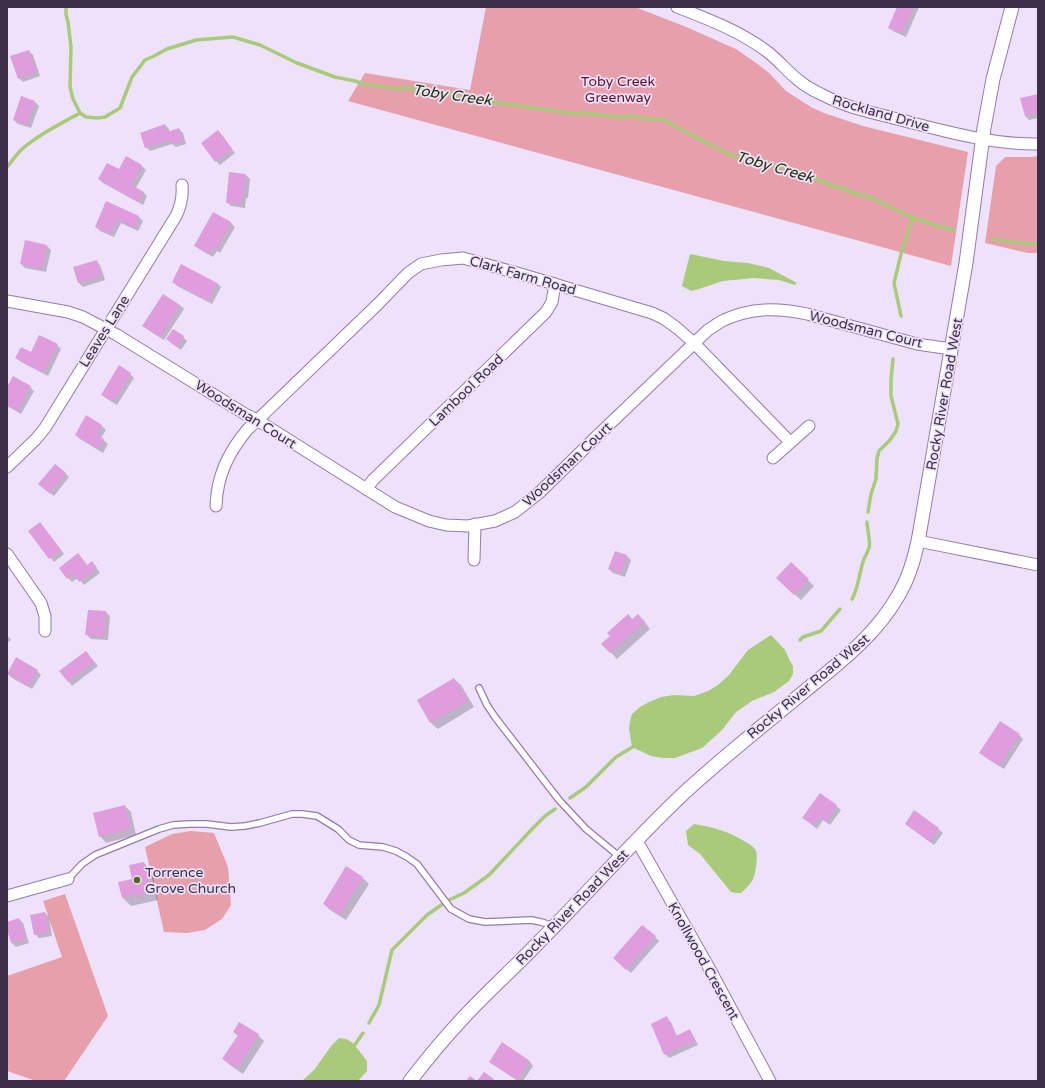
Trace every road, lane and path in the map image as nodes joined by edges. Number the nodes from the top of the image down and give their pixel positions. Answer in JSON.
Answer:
{"nodes":[{"id":1,"x":677,"y":7,"type":"edge"},
{"id":2,"x":1012,"y":7,"type":"edge"},
{"id":3,"x":983,"y":138,"type":"junction"},
{"id":4,"x":1038,"y":144,"type":"edge"},
{"id":5,"x":182,"y":185,"type":"dead end"},
{"id":6,"x":555,"y":284,"type":"junction"},
{"id":7,"x":7,"y":301,"type":"edge"},
{"id":8,"x":106,"y":329,"type":"junction"},
{"id":9,"x":694,"y":343,"type":"junction"},
{"id":10,"x":951,"y":349,"type":"junction"},
{"id":11,"x":257,"y":420,"type":"junction"},
{"id":12,"x":809,"y":426,"type":"dead end"},
{"id":13,"x":790,"y":442,"type":"junction"},
{"id":14,"x":773,"y":458,"type":"dead end"},
{"id":15,"x":7,"y":467,"type":"edge"},
{"id":16,"x":366,"y":489,"type":"junction"},
{"id":17,"x":216,"y":506,"type":"dead end"},
{"id":18,"x":475,"y":524,"type":"junction"},
{"id":19,"x":918,"y":540,"type":"junction"},
{"id":20,"x":7,"y":554,"type":"edge"},
{"id":21,"x":474,"y":560,"type":"dead end"},
{"id":22,"x":1038,"y":565,"type":"edge"},
{"id":23,"x":45,"y":631,"type":"dead end"},
{"id":24,"x":479,"y":688,"type":"dead end"},
{"id":25,"x":637,"y":841,"type":"junction"},
{"id":26,"x":620,"y":858,"type":"junction"},
{"id":27,"x":68,"y":879,"type":"joint"},
{"id":28,"x":7,"y":896,"type":"edge"},
{"id":29,"x":554,"y":926,"type":"junction"},
{"id":30,"x":410,"y":1081,"type":"edge"},
{"id":31,"x":770,"y":1081,"type":"edge"}],
"edges":[{"from":1,"to":3,"type":"street","name":"Rockland Drive"},
{"from":2,"to":3,"type":"street","name":"Rocky River Road West"},
{"from":3,"to":4,"type":"street","name":"Rockland Drive"},
{"from":3,"to":10,"type":"street","name":"Rocky River Road West"},
{"from":5,"to":8,"type":"street","name":"Leaves Lane"},
{"from":6,"to":9,"type":"street","name":"Clark Farm Road"},
{"from":6,"to":11,"type":"street","name":"Clark Farm Road"},
{"from":6,"to":16,"type":"street","name":"Lambool Road"},
{"from":7,"to":8,"type":"street","name":"Woodsman Court"},
{"from":8,"to":11,"type":"street","name":"Woodsman Court"},
{"from":8,"to":15,"type":"street","name":"Leaves Lane"},
{"from":9,"to":10,"type":"street","name":"Woodsman Court"},
{"from":9,"to":13,"type":"street","name":"Clark Farm Road"},
{"from":9,"to":18,"type":"street","name":"Woodsman Court"},
{"from":10,"to":19,"type":"street","name":"Rocky River Road West"},
{"from":11,"to":16,"type":"street","name":"Woodsman Court"},
{"from":11,"to":17,"type":"street","name":"Clark Farm Road"},
{"from":12,"to":13,"type":"street"},
{"from":13,"to":14,"type":"street"},
{"from":16,"to":18,"type":"street","name":"Woodsman Court"},
{"from":18,"to":21,"type":"street"},
{"from":19,"to":22,"type":"street"},
{"from":19,"to":25,"type":"street","name":"Rocky River Road West"},
{"from":20,"to":23,"type":"street"},
{"from":24,"to":26,"type":"lane"},
{"from":25,"to":26,"type":"street","name":"Rocky River Road West"},
{"from":25,"to":31,"type":"street","name":"Knollwood Crescent"},
{"from":26,"to":29,"type":"street","name":"Rocky River Road West"},
{"from":27,"to":28,"type":"street"},
{"from":27,"to":29,"type":"lane"},
{"from":29,"to":30,"type":"street","name":"Rocky River Road West"}]}
